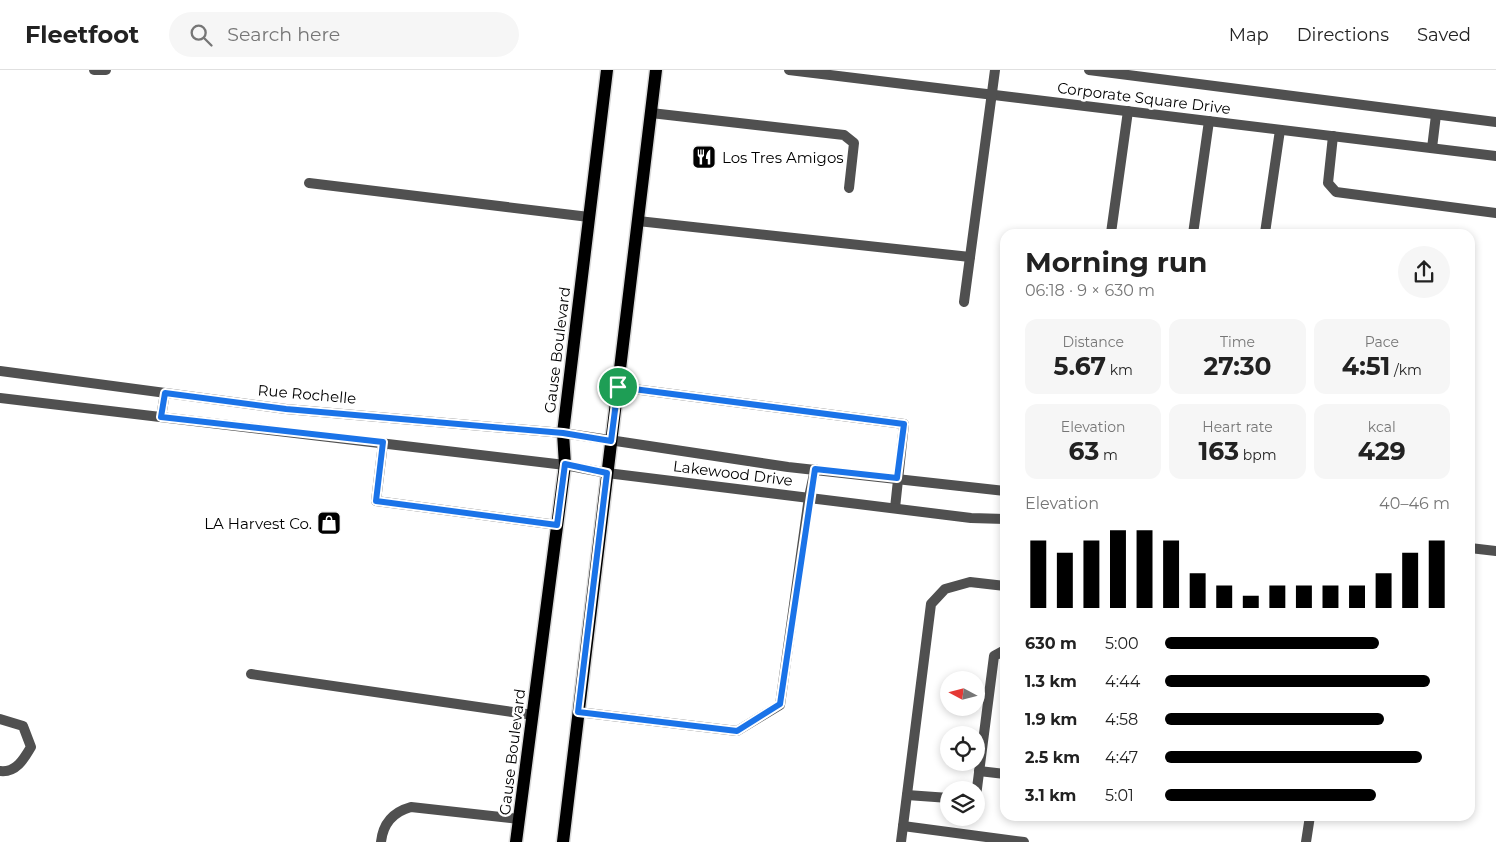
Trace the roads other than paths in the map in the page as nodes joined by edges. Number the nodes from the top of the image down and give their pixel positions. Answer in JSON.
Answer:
{"nodes":[{"id":1,"x":94,"y":70,"type":"edge"},
{"id":2,"x":106,"y":70,"type":"edge"},
{"id":3,"x":607,"y":70,"type":"edge"},
{"id":4,"x":656,"y":70,"type":"edge"},
{"id":5,"x":795,"y":70,"type":"edge"},
{"id":6,"x":995,"y":70,"type":"edge"},
{"id":7,"x":1089,"y":70,"type":"edge"},
{"id":8,"x":991,"y":94,"type":"junction"},
{"id":9,"x":1128,"y":111,"type":"junction"},
{"id":10,"x":651,"y":112,"type":"junction"},
{"id":11,"x":1436,"y":115,"type":"junction"},
{"id":12,"x":1209,"y":121,"type":"junction"},
{"id":13,"x":1496,"y":122,"type":"edge"},
{"id":14,"x":1280,"y":130,"type":"junction"},
{"id":15,"x":1333,"y":136,"type":"junction"},
{"id":16,"x":1432,"y":148,"type":"junction"},
{"id":17,"x":1496,"y":156,"type":"edge"},
{"id":18,"x":308,"y":183,"type":"dead end"},
{"id":19,"x":849,"y":188,"type":"dead end"},
{"id":20,"x":1496,"y":213,"type":"edge"},
{"id":21,"x":589,"y":217,"type":"junction"},
{"id":22,"x":638,"y":221,"type":"junction"},
{"id":23,"x":1111,"y":229,"type":"edge"},
{"id":24,"x":1194,"y":229,"type":"edge"},
{"id":25,"x":1266,"y":229,"type":"edge"},
{"id":26,"x":970,"y":257,"type":"junction"},
{"id":27,"x":964,"y":302,"type":"dead end"},
{"id":28,"x":0,"y":371,"type":"edge"},
{"id":29,"x":618,"y":387,"type":"junction"},
{"id":30,"x":165,"y":393,"type":"junction"},
{"id":31,"x":0,"y":398,"type":"edge"},
{"id":32,"x":161,"y":417,"type":"junction"},
{"id":33,"x":563,"y":433,"type":"junction"},
{"id":34,"x":611,"y":441,"type":"junction"},
{"id":35,"x":383,"y":442,"type":"junction"},
{"id":36,"x":565,"y":464,"type":"junction"},
{"id":37,"x":815,"y":469,"type":"junction"},
{"id":38,"x":607,"y":473,"type":"junction"},
{"id":39,"x":897,"y":478,"type":"junction"},
{"id":40,"x":1000,"y":490,"type":"edge"},
{"id":41,"x":809,"y":497,"type":"junction"},
{"id":42,"x":895,"y":508,"type":"junction"},
{"id":43,"x":1000,"y":519,"type":"edge"},
{"id":44,"x":557,"y":525,"type":"junction"},
{"id":45,"x":1475,"y":549,"type":"edge"},
{"id":46,"x":1496,"y":551,"type":"edge"},
{"id":47,"x":1000,"y":585,"type":"edge"},
{"id":48,"x":1000,"y":653,"type":"edge"},
{"id":49,"x":250,"y":674,"type":"dead end"},
{"id":50,"x":578,"y":712,"type":"junction"},
{"id":51,"x":533,"y":715,"type":"junction"},
{"id":52,"x":0,"y":719,"type":"edge"},
{"id":53,"x":985,"y":726,"type":"edge"},
{"id":54,"x":0,"y":771,"type":"edge"},
{"id":55,"x":979,"y":771,"type":"joint"},
{"id":56,"x":1000,"y":773,"type":"edge"},
{"id":57,"x":978,"y":781,"type":"edge"},
{"id":58,"x":907,"y":795,"type":"junction"},
{"id":59,"x":940,"y":797,"type":"edge"},
{"id":60,"x":519,"y":819,"type":"junction"},
{"id":61,"x":1309,"y":821,"type":"edge"},
{"id":62,"x":903,"y":826,"type":"junction"},
{"id":63,"x":381,"y":842,"type":"edge"},
{"id":64,"x":516,"y":842,"type":"edge"},
{"id":65,"x":563,"y":842,"type":"edge"},
{"id":66,"x":901,"y":842,"type":"edge"},
{"id":67,"x":1024,"y":842,"type":"edge"},
{"id":68,"x":1306,"y":842,"type":"edge"}],
"edges":[{"from":1,"to":2,"type":"street"},
{"from":3,"to":21,"type":"main road","name":"Gause Boulevard"},
{"from":4,"to":10,"type":"main road"},
{"from":5,"to":8,"type":"street","name":"Corporate Square Drive"},
{"from":6,"to":8,"type":"street"},
{"from":7,"to":11,"type":"street","name":"Corporate Square Drive"},
{"from":8,"to":9,"type":"street","name":"Corporate Square Drive"},
{"from":8,"to":26,"type":"street"},
{"from":9,"to":12,"type":"street","name":"Corporate Square Drive"},
{"from":9,"to":23,"type":"street"},
{"from":10,"to":19,"type":"street"},
{"from":10,"to":22,"type":"main road"},
{"from":11,"to":13,"type":"street","name":"Corporate Square Drive"},
{"from":11,"to":16,"type":"street"},
{"from":12,"to":14,"type":"street","name":"Corporate Square Drive"},
{"from":12,"to":24,"type":"street"},
{"from":14,"to":15,"type":"street","name":"Corporate Square Drive"},
{"from":14,"to":25,"type":"street"},
{"from":15,"to":16,"type":"street","name":"Corporate Square Drive"},
{"from":15,"to":20,"type":"street"},
{"from":16,"to":17,"type":"street","name":"Corporate Square Drive"},
{"from":18,"to":21,"type":"street"},
{"from":21,"to":33,"type":"main road","name":"Gause Boulevard"},
{"from":22,"to":26,"type":"street"},
{"from":22,"to":29,"type":"main road"},
{"from":26,"to":27,"type":"street"},
{"from":28,"to":30,"type":"street","name":"Rue Rochelle"},
{"from":29,"to":34,"type":"main road"},
{"from":29,"to":39,"type":"street"},
{"from":30,"to":32,"type":"street"},
{"from":30,"to":33,"type":"street","name":"Rue Rochelle"},
{"from":31,"to":32,"type":"street"},
{"from":32,"to":35,"type":"street"},
{"from":33,"to":34,"type":"street","name":"Rue Rochelle"},
{"from":33,"to":36,"type":"main road","name":"Gause Boulevard"},
{"from":34,"to":37,"type":"street","name":"Lakewood Drive"},
{"from":34,"to":38,"type":"main road"},
{"from":35,"to":36,"type":"street"},
{"from":35,"to":44,"type":"street"},
{"from":36,"to":38,"type":"street"},
{"from":36,"to":44,"type":"main road","name":"Gause Boulevard"},
{"from":37,"to":39,"type":"street","name":"Lakewood Drive"},
{"from":37,"to":41,"type":"street"},
{"from":38,"to":41,"type":"street","name":"Lakewood Drive"},
{"from":38,"to":50,"type":"main road"},
{"from":39,"to":40,"type":"street","name":"Lakewood Drive"},
{"from":39,"to":42,"type":"street"},
{"from":41,"to":42,"type":"street","name":"Lakewood Drive"},
{"from":41,"to":50,"type":"street"},
{"from":42,"to":43,"type":"street","name":"Lakewood Drive"},
{"from":44,"to":51,"type":"main road","name":"Gause Boulevard"},
{"from":45,"to":46,"type":"street"},
{"from":47,"to":58,"type":"street"},
{"from":48,"to":53,"type":"street"},
{"from":49,"to":51,"type":"street"},
{"from":50,"to":65,"type":"main road"},
{"from":51,"to":60,"type":"main road","name":"Gause Boulevard"},
{"from":52,"to":54,"type":"street"},
{"from":55,"to":56,"type":"street"},
{"from":55,"to":57,"type":"street"},
{"from":58,"to":59,"type":"street"},
{"from":58,"to":62,"type":"street"},
{"from":60,"to":63,"type":"street"},
{"from":60,"to":64,"type":"main road","name":"Gause Boulevard"},
{"from":61,"to":68,"type":"street"},
{"from":62,"to":66,"type":"street"},
{"from":62,"to":67,"type":"street"}]}
